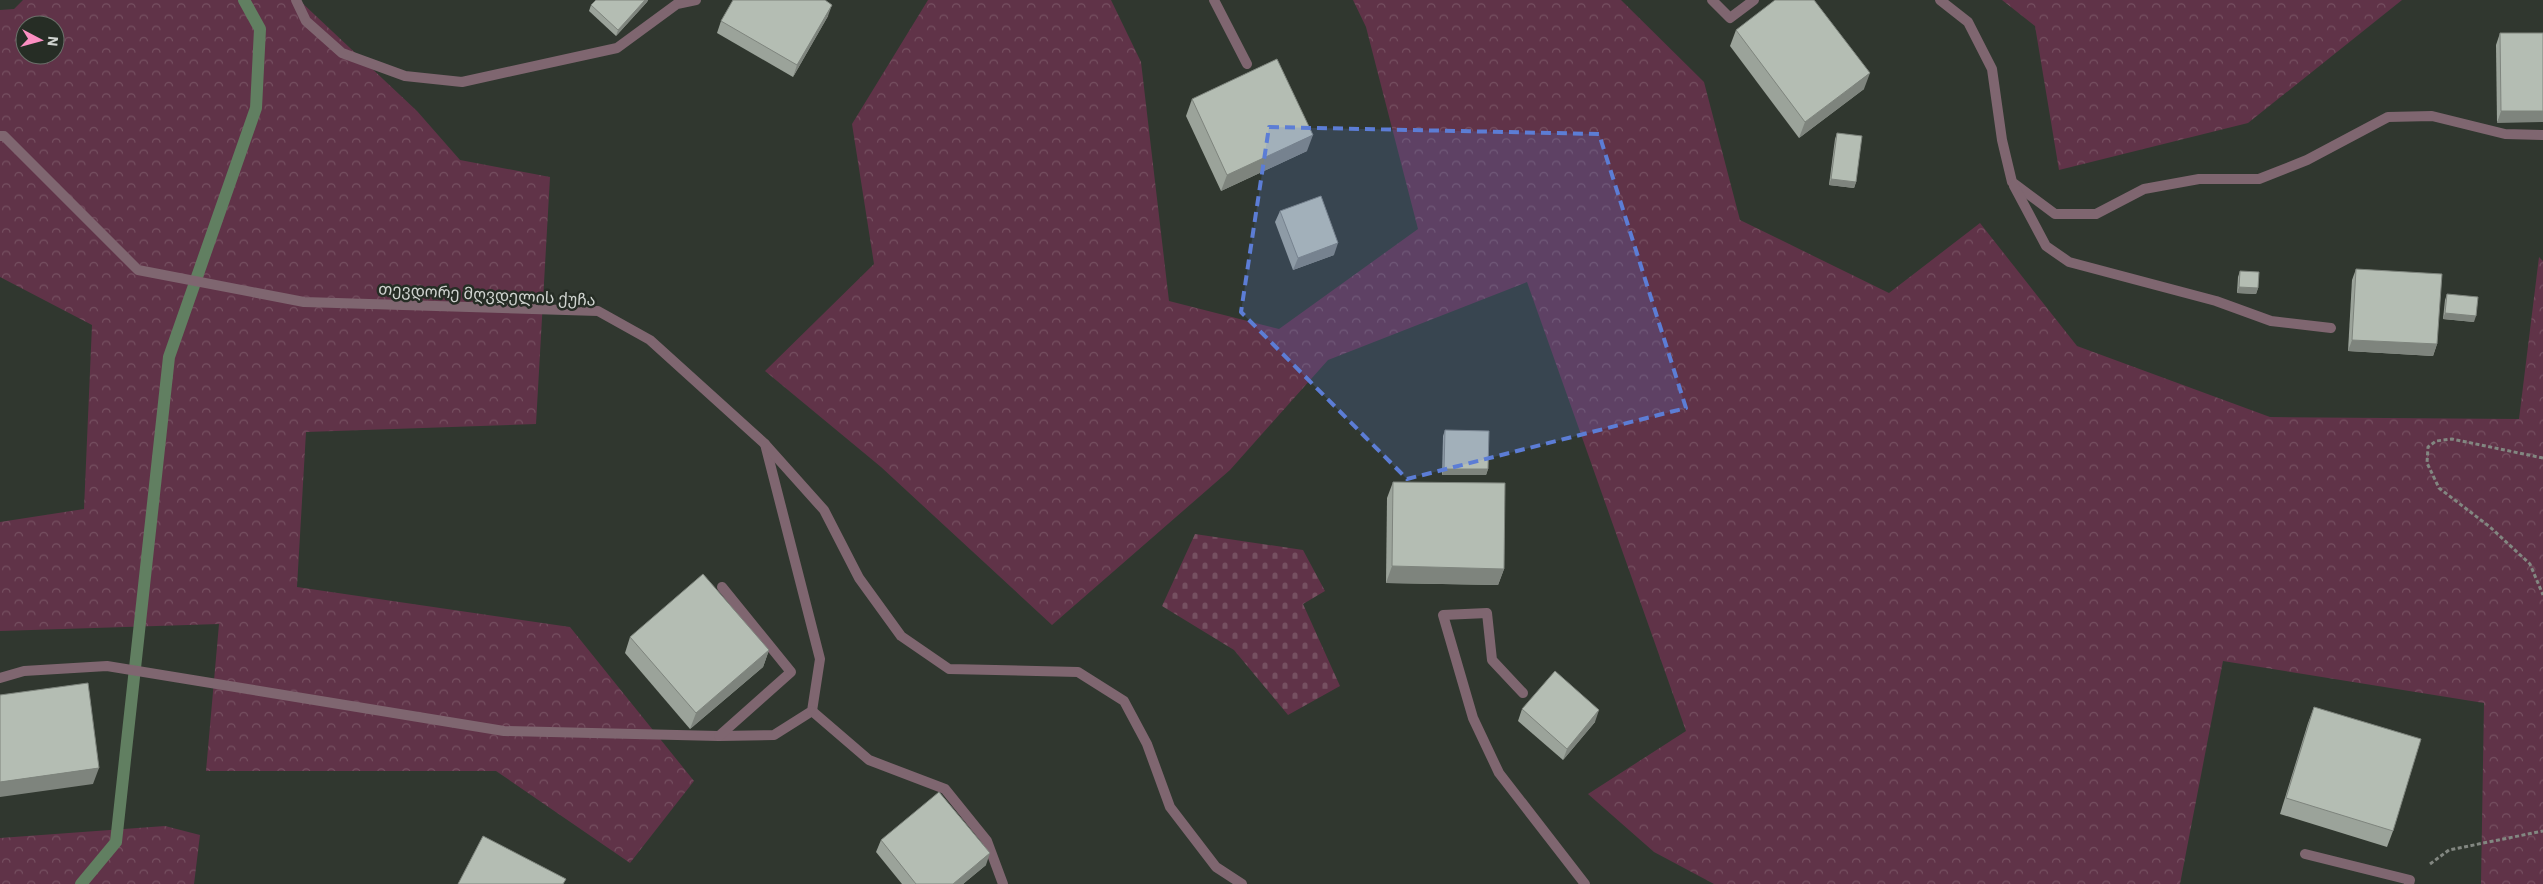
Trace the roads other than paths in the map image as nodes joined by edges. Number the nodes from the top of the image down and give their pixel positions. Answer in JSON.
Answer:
{"nodes":[{"id":1,"x":296,"y":0,"type":"edge"},
{"id":2,"x":696,"y":0,"type":"edge"},
{"id":3,"x":1214,"y":0,"type":"edge"},
{"id":4,"x":1712,"y":0,"type":"edge"},
{"id":5,"x":1754,"y":0,"type":"edge"},
{"id":6,"x":1940,"y":0,"type":"edge"},
{"id":7,"x":1247,"y":64,"type":"dead end"},
{"id":8,"x":2543,"y":135,"type":"edge"},
{"id":9,"x":1,"y":137,"type":"edge"},
{"id":10,"x":2012,"y":182,"type":"junction"},
{"id":11,"x":2331,"y":328,"type":"dead end"},
{"id":12,"x":765,"y":444,"type":"junction"},
{"id":13,"x":722,"y":586,"type":"dead end"},
{"id":14,"x":0,"y":678,"type":"edge"},
{"id":15,"x":1523,"y":693,"type":"dead end"},
{"id":16,"x":812,"y":711,"type":"junction"},
{"id":17,"x":719,"y":736,"type":"junction"},
{"id":18,"x":2305,"y":854,"type":"dead end"},
{"id":19,"x":2410,"y":882,"type":"edge"},
{"id":20,"x":1002,"y":884,"type":"edge"},
{"id":21,"x":1242,"y":884,"type":"edge"},
{"id":22,"x":1585,"y":884,"type":"edge"}],
"edges":[{"from":1,"to":2,"type":"street"},
{"from":3,"to":7,"type":"street"},
{"from":4,"to":5,"type":"street"},
{"from":6,"to":10,"type":"street"},
{"from":8,"to":10,"type":"street"},
{"from":9,"to":12,"type":"street","name":"თევდორე მღვდელის ქუჩა"},
{"from":10,"to":11,"type":"street"},
{"from":12,"to":16,"type":"street"},
{"from":12,"to":21,"type":"street","name":"თევდორე მღვდელის ქუჩა"},
{"from":13,"to":17,"type":"street"},
{"from":14,"to":17,"type":"street"},
{"from":15,"to":22,"type":"street"},
{"from":16,"to":17,"type":"street"},
{"from":16,"to":20,"type":"street"},
{"from":18,"to":19,"type":"street"}]}
